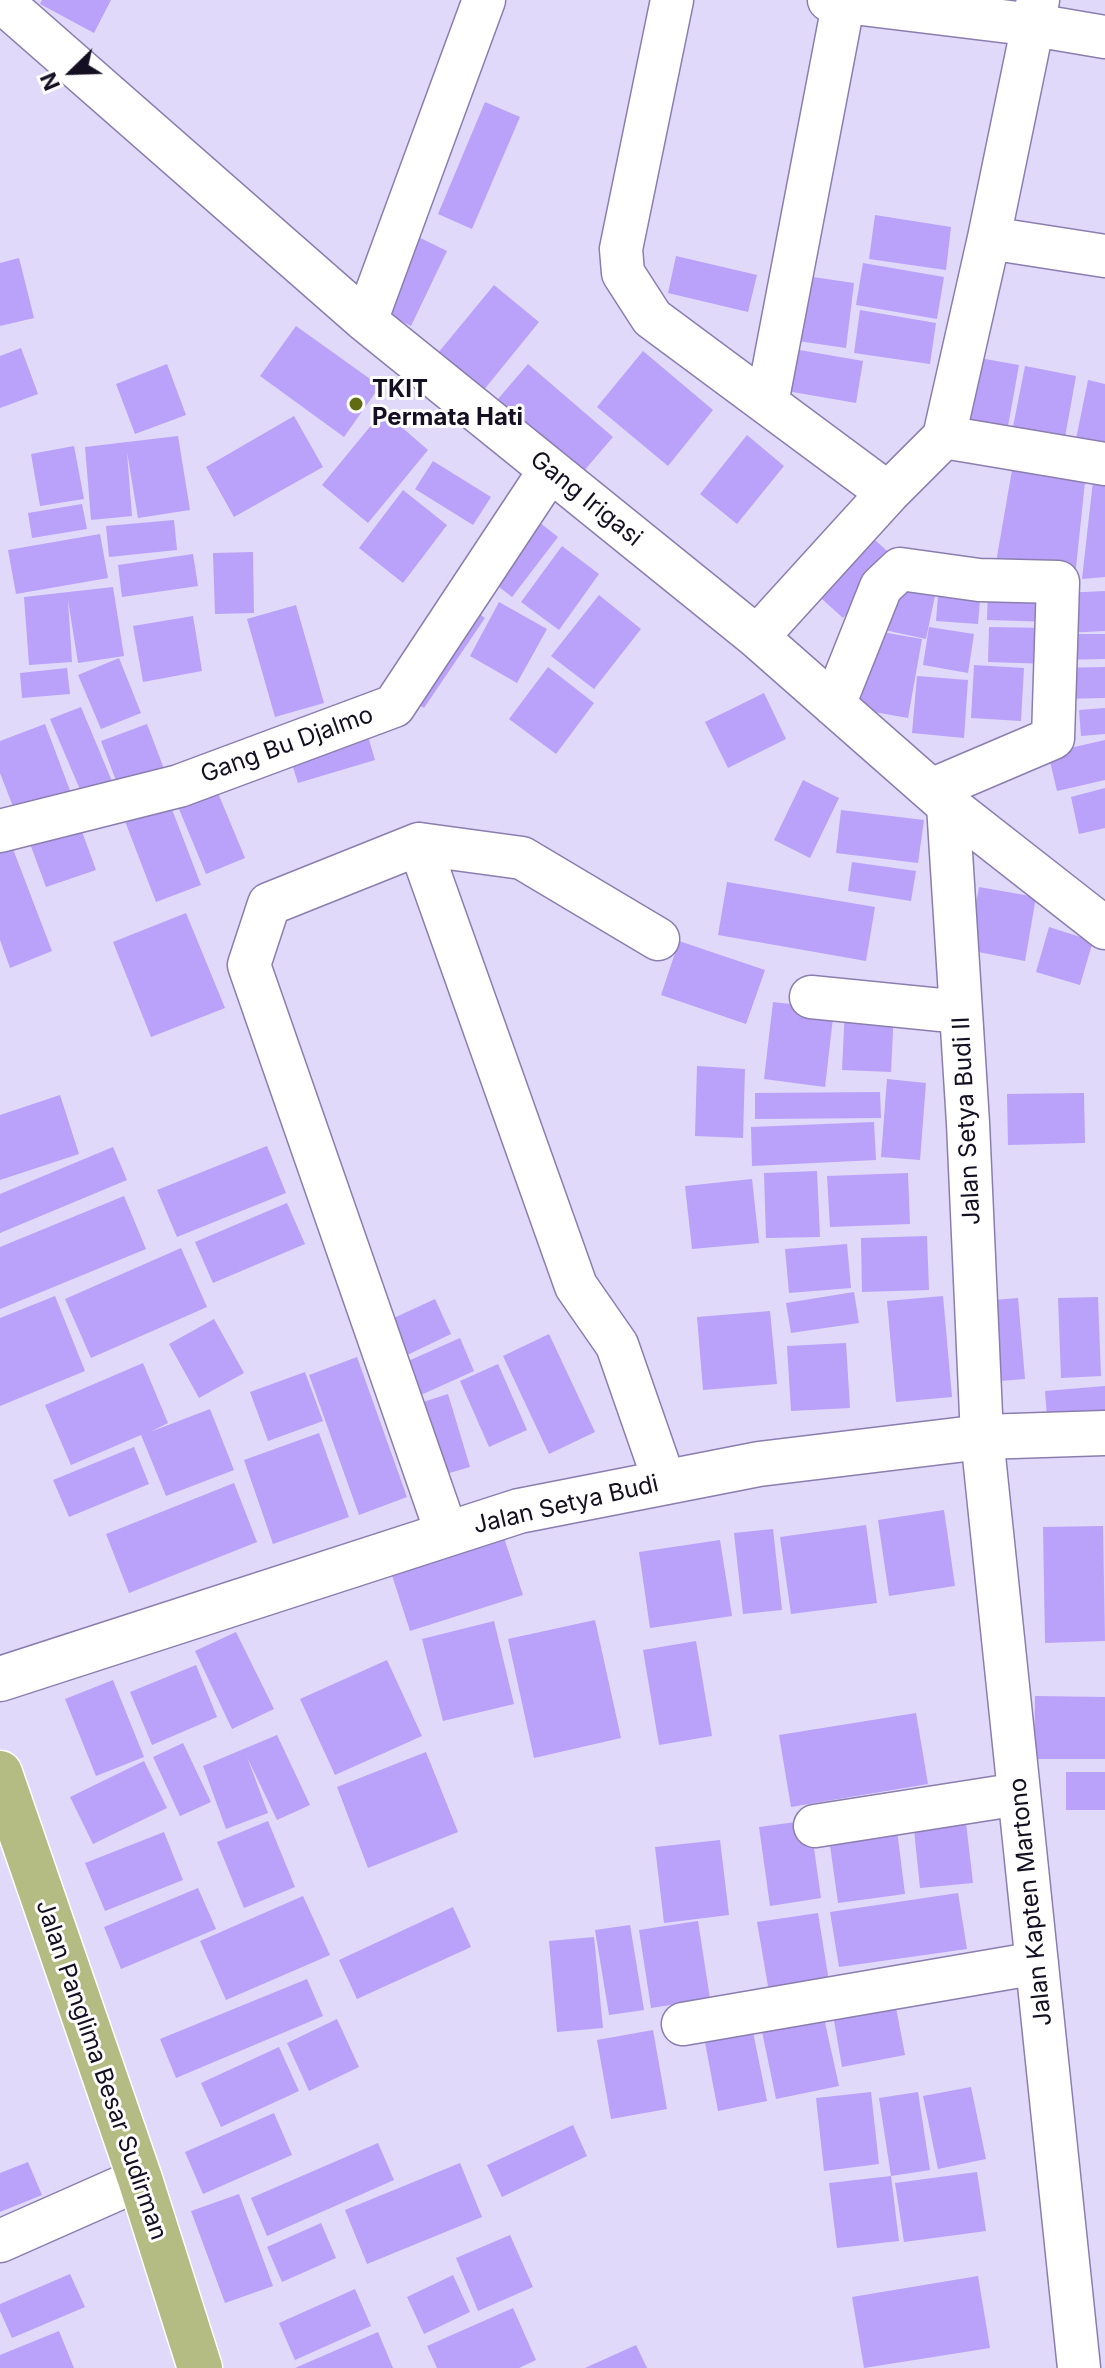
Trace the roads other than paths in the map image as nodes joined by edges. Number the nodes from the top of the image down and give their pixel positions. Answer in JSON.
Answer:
{"nodes":[{"id":1,"x":0,"y":0,"type":"edge"},
{"id":2,"x":484,"y":0,"type":"edge"},
{"id":3,"x":672,"y":0,"type":"edge"},
{"id":4,"x":839,"y":1,"type":"edge"},
{"id":5,"x":1036,"y":12,"type":"edge"},
{"id":6,"x":1105,"y":37,"type":"edge"},
{"id":7,"x":989,"y":238,"type":"junction"},
{"id":8,"x":1105,"y":256,"type":"edge"},
{"id":9,"x":366,"y":321,"type":"junction"},
{"id":10,"x":767,"y":403,"type":"junction"},
{"id":11,"x":944,"y":437,"type":"junction"},
{"id":12,"x":1105,"y":464,"type":"edge"},
{"id":13,"x":550,"y":470,"type":"junction"},
{"id":14,"x":888,"y":493,"type":"junction"},
{"id":15,"x":757,"y":637,"type":"junction"},
{"id":16,"x":834,"y":705,"type":"junction"},
{"id":17,"x":939,"y":797,"type":"junction"},
{"id":18,"x":0,"y":831,"type":"edge"},
{"id":19,"x":419,"y":844,"type":"junction"},
{"id":20,"x":1105,"y":928,"type":"edge"},
{"id":21,"x":658,"y":939,"type":"dead end"},
{"id":22,"x":811,"y":997,"type":"dead end"},
{"id":23,"x":961,"y":1012,"type":"junction"},
{"id":24,"x":1105,"y":1433,"type":"edge"},
{"id":25,"x":982,"y":1437,"type":"junction"},
{"id":26,"x":665,"y":1483,"type":"junction"},
{"id":27,"x":447,"y":1534,"type":"junction"},
{"id":28,"x":0,"y":1679,"type":"edge"},
{"id":29,"x":0,"y":1773,"type":"edge"},
{"id":30,"x":1019,"y":1794,"type":"junction"},
{"id":31,"x":815,"y":1826,"type":"dead end"},
{"id":32,"x":1037,"y":1963,"type":"junction"},
{"id":33,"x":683,"y":2024,"type":"dead end"},
{"id":34,"x":140,"y":2179,"type":"junction"},
{"id":35,"x":0,"y":2241,"type":"edge"},
{"id":36,"x":200,"y":2368,"type":"edge"},
{"id":37,"x":1079,"y":2368,"type":"edge"}],
"edges":[{"from":1,"to":9,"type":"street","name":"Gang Irigasi"},
{"from":2,"to":9,"type":"street"},
{"from":3,"to":10,"type":"street"},
{"from":4,"to":5,"type":"street"},
{"from":4,"to":10,"type":"street"},
{"from":5,"to":6,"type":"street"},
{"from":5,"to":7,"type":"street"},
{"from":7,"to":8,"type":"street"},
{"from":7,"to":11,"type":"street"},
{"from":9,"to":13,"type":"street","name":"Gang Irigasi"},
{"from":10,"to":14,"type":"street"},
{"from":11,"to":12,"type":"street"},
{"from":11,"to":14,"type":"street"},
{"from":13,"to":15,"type":"street","name":"Gang Irigasi"},
{"from":13,"to":18,"type":"street","name":"Gang Bu Djalmo"},
{"from":14,"to":15,"type":"street"},
{"from":15,"to":16,"type":"street","name":"Gang Irigasi"},
{"from":16,"to":17,"type":"street","name":"Gang Irigasi"},
{"from":16,"to":17,"type":"street"},
{"from":17,"to":20,"type":"street","name":"Gang Irigasi"},
{"from":17,"to":23,"type":"street","name":"Jalan Setya Budi II"},
{"from":19,"to":21,"type":"street"},
{"from":19,"to":26,"type":"street"},
{"from":19,"to":27,"type":"street"},
{"from":22,"to":23,"type":"street"},
{"from":23,"to":25,"type":"street","name":"Jalan Setya Budi II"},
{"from":24,"to":25,"type":"street","name":"Jalan Setya Budi"},
{"from":25,"to":26,"type":"street","name":"Jalan Setya Budi"},
{"from":25,"to":30,"type":"street","name":"Jalan Kapten Martono"},
{"from":26,"to":27,"type":"street","name":"Jalan Setya Budi"},
{"from":27,"to":28,"type":"street","name":"Jalan Setya Budi"},
{"from":29,"to":34,"type":"main road","name":"Jalan Panglima Besar Sudirman"},
{"from":30,"to":31,"type":"street"},
{"from":30,"to":32,"type":"street","name":"Jalan Kapten Martono"},
{"from":32,"to":33,"type":"street"},
{"from":32,"to":37,"type":"street","name":"Jalan Kapten Martono"},
{"from":34,"to":35,"type":"street"},
{"from":34,"to":36,"type":"main road","name":"Jalan Panglima Besar Sudirman"}]}
